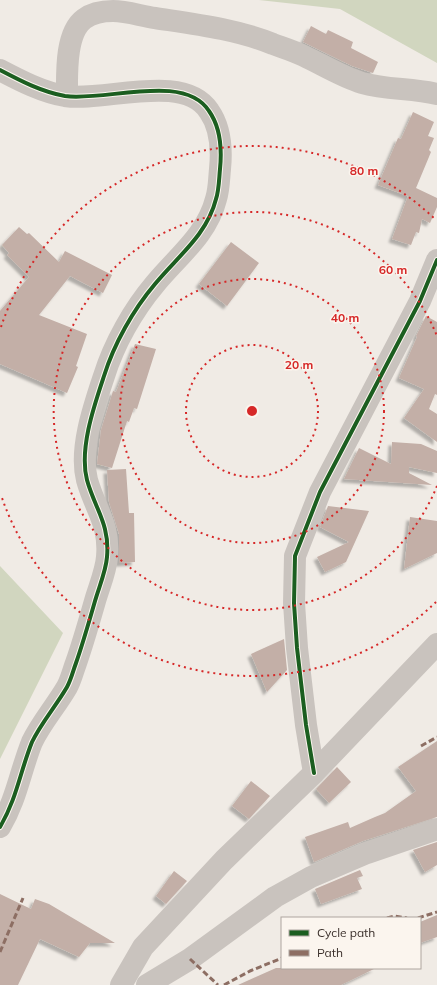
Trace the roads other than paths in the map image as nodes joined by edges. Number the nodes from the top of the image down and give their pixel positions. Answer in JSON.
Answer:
{"nodes":[{"id":1,"x":0,"y":70,"type":"edge"},
{"id":2,"x":437,"y":94,"type":"edge"},
{"id":3,"x":67,"y":96,"type":"junction"},
{"id":4,"x":437,"y":260,"type":"edge"},
{"id":5,"x":437,"y":644,"type":"edge"},
{"id":6,"x":314,"y":773,"type":"junction"},
{"id":7,"x":0,"y":827,"type":"edge"},
{"id":8,"x":437,"y":830,"type":"edge"},
{"id":9,"x":121,"y":985,"type":"edge"},
{"id":10,"x":147,"y":985,"type":"edge"}],
"edges":[{"from":1,"to":3,"type":"street"},
{"from":2,"to":3,"type":"street"},
{"from":3,"to":7,"type":"street"},
{"from":4,"to":6,"type":"street"},
{"from":5,"to":6,"type":"street"},
{"from":6,"to":9,"type":"street"},
{"from":8,"to":10,"type":"street"}]}
